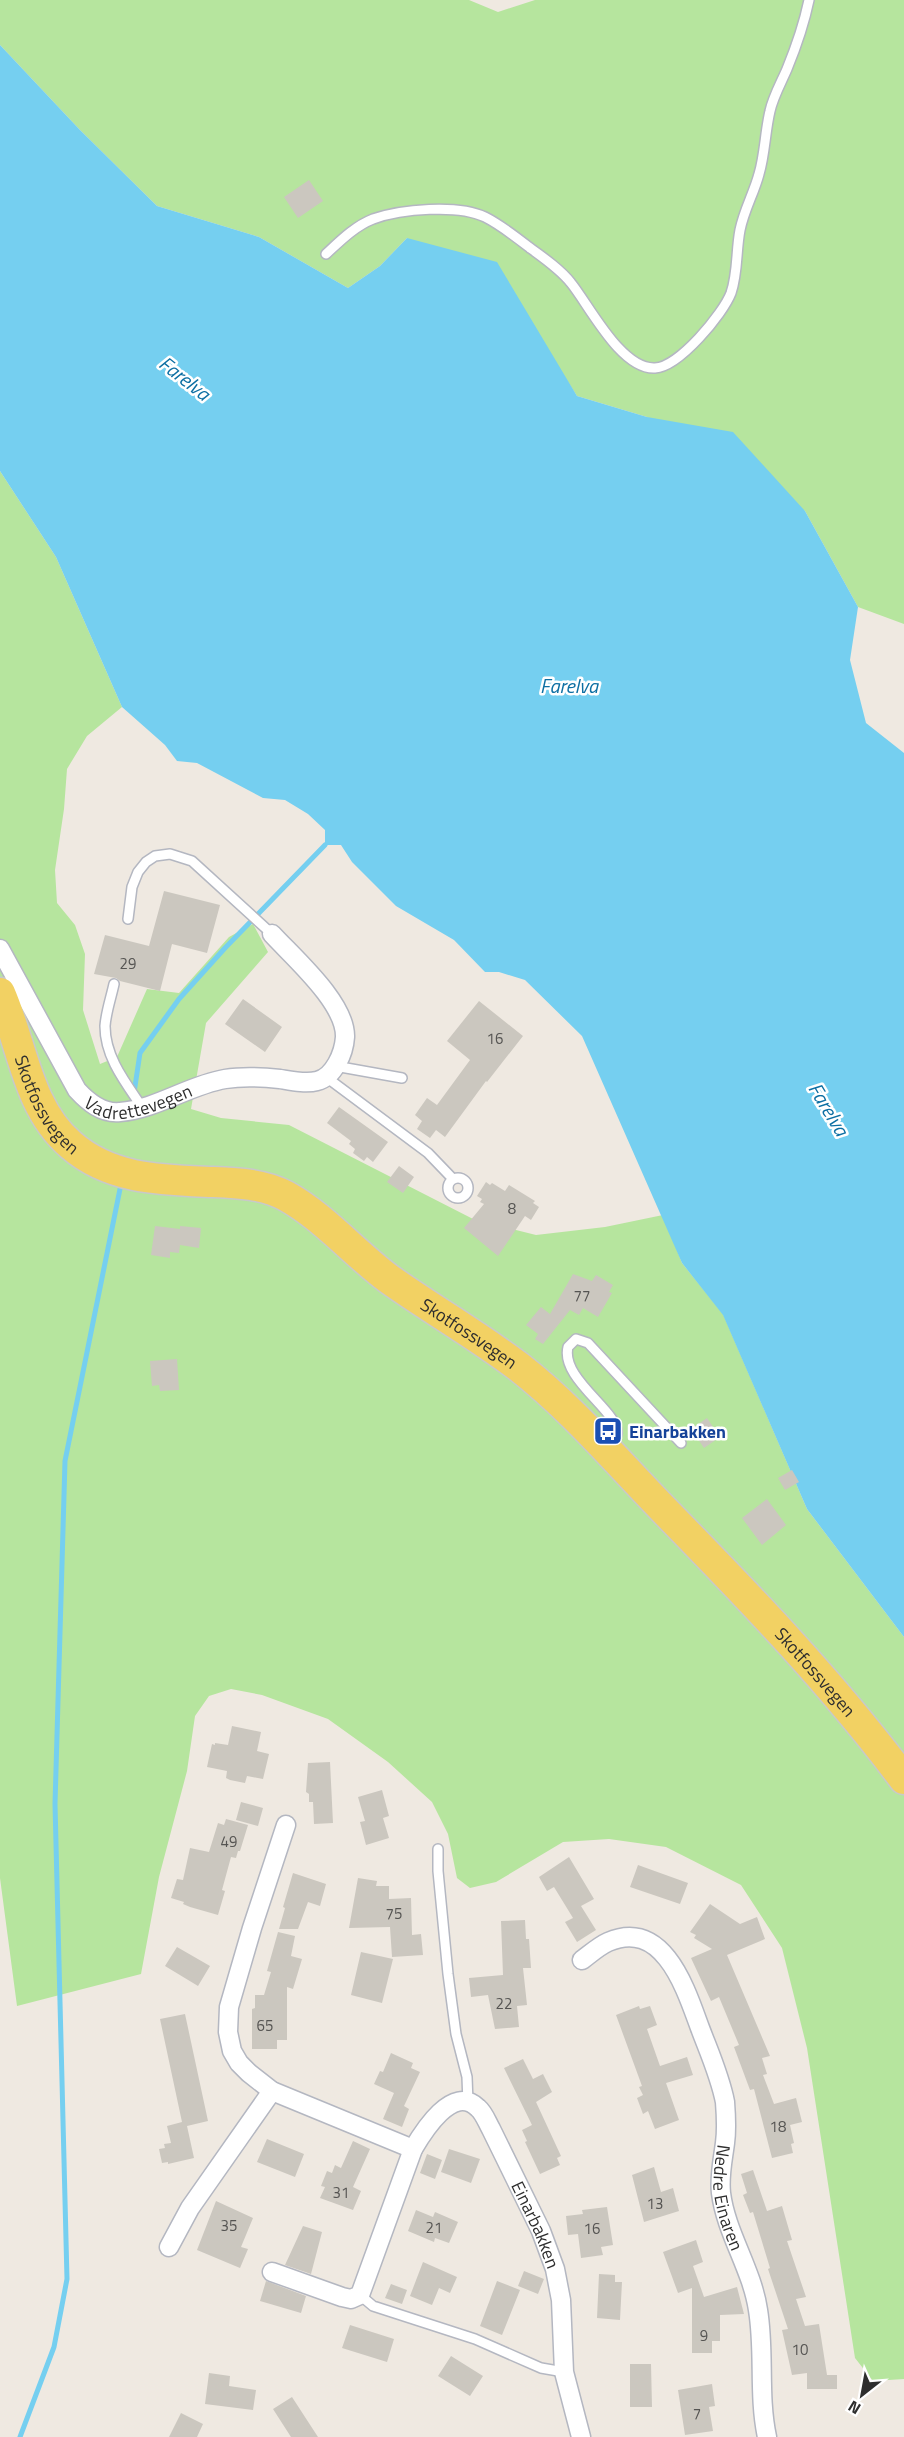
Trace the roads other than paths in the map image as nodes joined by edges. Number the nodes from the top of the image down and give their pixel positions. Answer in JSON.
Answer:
{"nodes":[{"id":1,"x":809,"y":0,"type":"edge"},
{"id":2,"x":326,"y":254,"type":"dead end"},
{"id":3,"x":128,"y":919,"type":"dead end"},
{"id":4,"x":272,"y":934,"type":"joint"},
{"id":5,"x":0,"y":949,"type":"edge"},
{"id":6,"x":114,"y":984,"type":"dead end"},
{"id":7,"x":0,"y":993,"type":"edge"},
{"id":8,"x":330,"y":1072,"type":"junction"},
{"id":9,"x":402,"y":1078,"type":"dead end"},
{"id":10,"x":142,"y":1107,"type":"junction"},
{"id":11,"x":453,"y":1179,"type":"dead end"},
{"id":12,"x":681,"y":1443,"type":"dead end"},
{"id":13,"x":607,"y":1450,"type":"junction"},
{"id":14,"x":904,"y":1779,"type":"edge"},
{"id":15,"x":286,"y":1825,"type":"dead end"},
{"id":16,"x":438,"y":1849,"type":"dead end"},
{"id":17,"x":582,"y":1960,"type":"dead end"},
{"id":18,"x":272,"y":2091,"type":"junction"},
{"id":19,"x":468,"y":2103,"type":"junction"},
{"id":20,"x":413,"y":2149,"type":"junction"},
{"id":21,"x":169,"y":2247,"type":"dead end"},
{"id":22,"x":272,"y":2272,"type":"dead end"},
{"id":23,"x":360,"y":2295,"type":"junction"},
{"id":24,"x":564,"y":2372,"type":"junction"},
{"id":25,"x":580,"y":2437,"type":"edge"},
{"id":26,"x":767,"y":2437,"type":"edge"}],
"edges":[{"from":1,"to":2,"type":"lane"},
{"from":3,"to":4,"type":"lane"},
{"from":4,"to":8,"type":"street"},
{"from":5,"to":10,"type":"street","name":"Vadrettevegen"},
{"from":6,"to":10,"type":"lane"},
{"from":7,"to":13,"type":"main road","name":"Skotfossvegen"},
{"from":8,"to":9,"type":"lane","name":"Vadrettevegen"},
{"from":8,"to":10,"type":"street","name":"Vadrettevegen"},
{"from":8,"to":11,"type":"lane"},
{"from":12,"to":13,"type":"lane"},
{"from":13,"to":14,"type":"main road","name":"Skotfossvegen"},
{"from":15,"to":18,"type":"street"},
{"from":16,"to":19,"type":"lane"},
{"from":17,"to":26,"type":"street","name":"Nedre Einaren"},
{"from":18,"to":20,"type":"street"},
{"from":18,"to":21,"type":"street"},
{"from":19,"to":20,"type":"street"},
{"from":19,"to":24,"type":"street","name":"Einarbakken"},
{"from":20,"to":23,"type":"street"},
{"from":22,"to":23,"type":"street"},
{"from":23,"to":24,"type":"lane"},
{"from":24,"to":25,"type":"street","name":"Einarbakken"}]}
